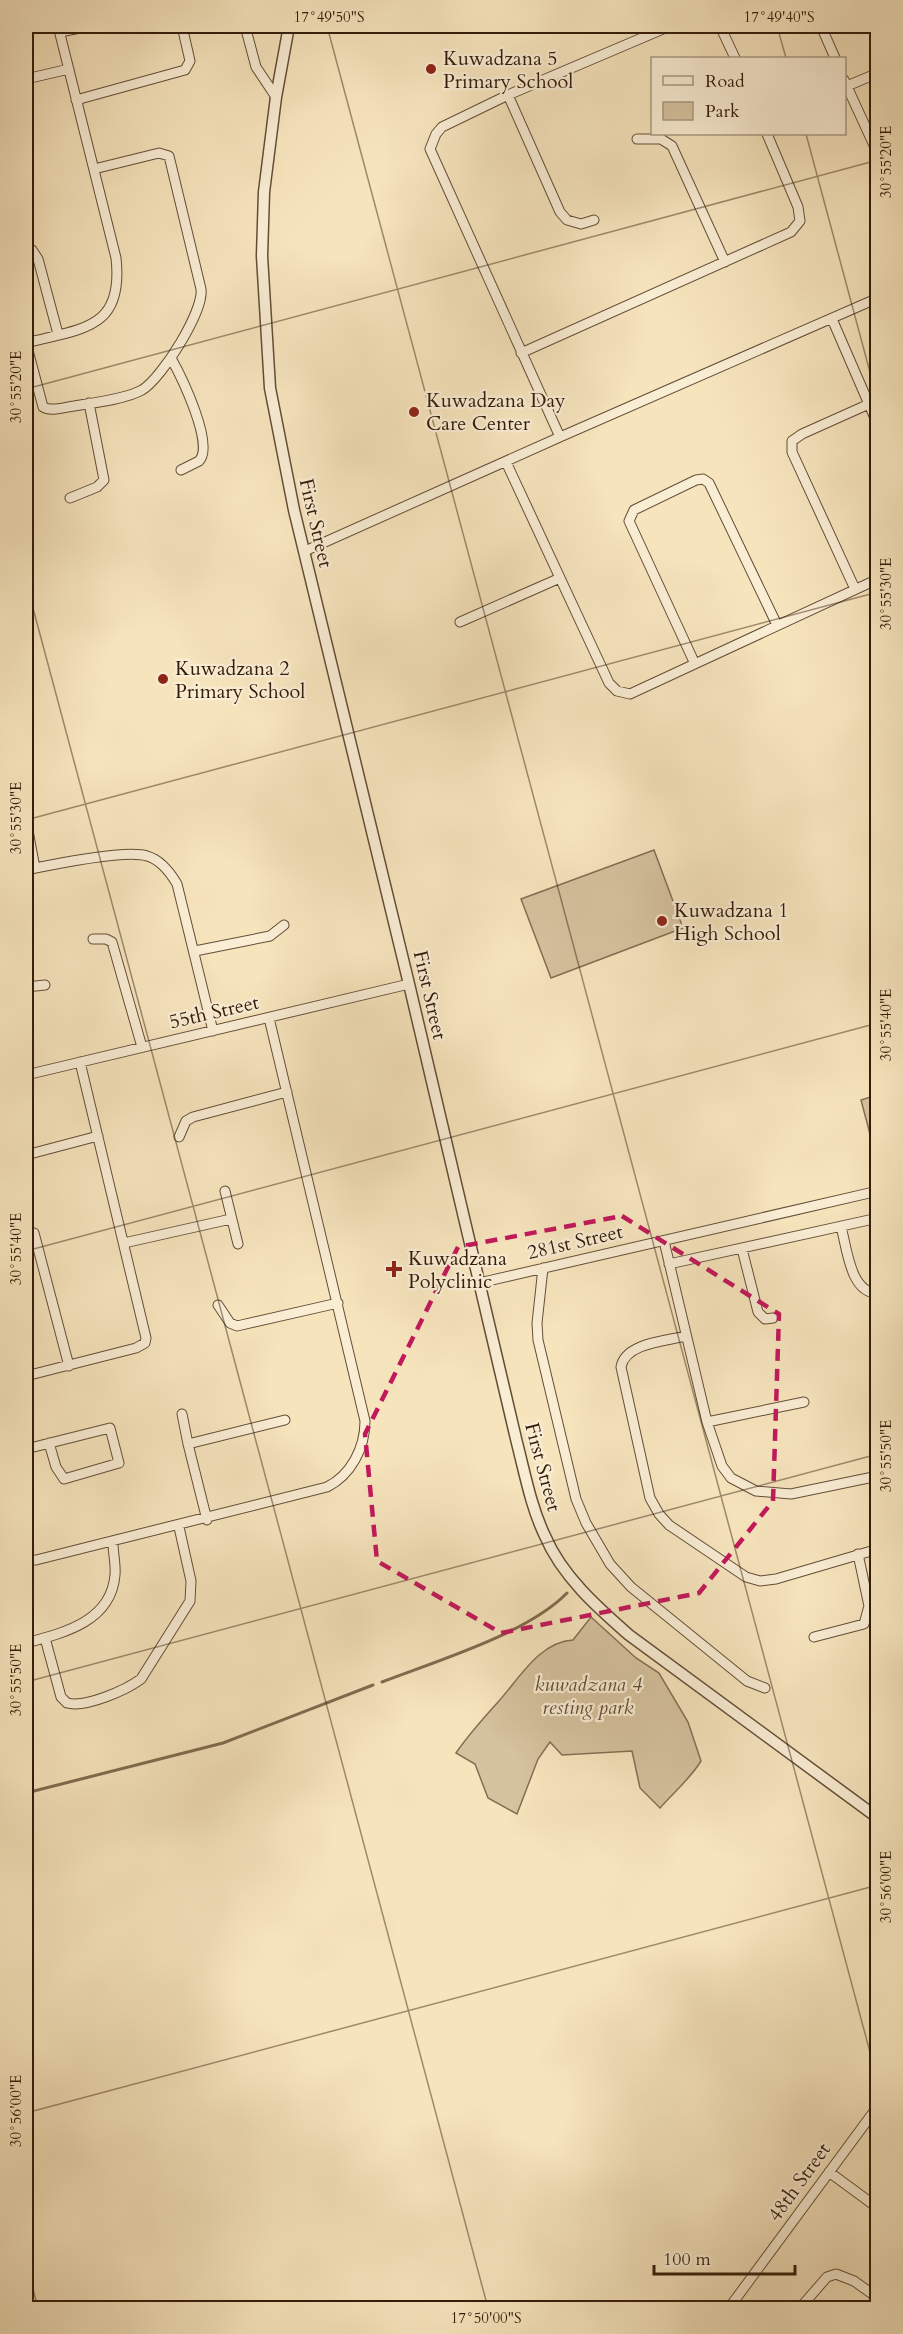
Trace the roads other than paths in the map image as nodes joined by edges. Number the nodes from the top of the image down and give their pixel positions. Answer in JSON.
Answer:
{"nodes":[{"id":1,"x":90,"y":26,"type":"edge"},
{"id":2,"x":182,"y":26,"type":"edge"},
{"id":3,"x":245,"y":26,"type":"edge"},
{"id":4,"x":289,"y":26,"type":"edge"},
{"id":5,"x":670,"y":26,"type":"edge"},
{"id":6,"x":720,"y":26,"type":"edge"},
{"id":7,"x":821,"y":26,"type":"edge"},
{"id":8,"x":59,"y":29,"type":"edge"},
{"id":9,"x":735,"y":57,"type":"edge"},
{"id":10,"x":835,"y":57,"type":"edge"},
{"id":11,"x":69,"y":69,"type":"junction"},
{"id":12,"x":878,"y":73,"type":"edge"},
{"id":13,"x":26,"y":79,"type":"edge"},
{"id":14,"x":846,"y":83,"type":"edge"},
{"id":15,"x":508,"y":95,"type":"junction"},
{"id":16,"x":276,"y":97,"type":"junction"},
{"id":17,"x":76,"y":100,"type":"junction"},
{"id":18,"x":767,"y":135,"type":"edge"},
{"id":19,"x":637,"y":139,"type":"dead end"},
{"id":20,"x":878,"y":154,"type":"edge"},
{"id":21,"x":94,"y":169,"type":"junction"},
{"id":22,"x":594,"y":220,"type":"dead end"},
{"id":23,"x":26,"y":248,"type":"edge"},
{"id":24,"x":725,"y":262,"type":"junction"},
{"id":25,"x":878,"y":298,"type":"edge"},
{"id":26,"x":832,"y":320,"type":"junction"},
{"id":27,"x":58,"y":334,"type":"junction"},
{"id":28,"x":26,"y":343,"type":"edge"},
{"id":29,"x":521,"y":353,"type":"junction"},
{"id":30,"x":171,"y":358,"type":"junction"},
{"id":31,"x":89,"y":403,"type":"junction"},
{"id":32,"x":868,"y":404,"type":"junction"},
{"id":33,"x":878,"y":425,"type":"edge"},
{"id":34,"x":560,"y":437,"type":"junction"},
{"id":35,"x":506,"y":462,"type":"junction"},
{"id":36,"x":181,"y":470,"type":"dead end"},
{"id":37,"x":70,"y":498,"type":"dead end"},
{"id":38,"x":304,"y":551,"type":"junction"},
{"id":39,"x":560,"y":578,"type":"junction"},
{"id":40,"x":878,"y":579,"type":"edge"},
{"id":41,"x":855,"y":589,"type":"junction"},
{"id":42,"x":460,"y":622,"type":"dead end"},
{"id":43,"x":777,"y":625,"type":"junction"},
{"id":44,"x":695,"y":664,"type":"junction"},
{"id":45,"x":26,"y":820,"type":"edge"},
{"id":46,"x":30,"y":869,"type":"edge"},
{"id":47,"x":284,"y":925,"type":"dead end"},
{"id":48,"x":93,"y":939,"type":"dead end"},
{"id":49,"x":195,"y":951,"type":"junction"},
{"id":50,"x":409,"y":984,"type":"junction"},
{"id":51,"x":45,"y":985,"type":"dead end"},
{"id":52,"x":26,"y":987,"type":"edge"},
{"id":53,"x":269,"y":1018,"type":"junction"},
{"id":54,"x":213,"y":1030,"type":"junction"},
{"id":55,"x":142,"y":1047,"type":"junction"},
{"id":56,"x":80,"y":1062,"type":"junction"},
{"id":57,"x":26,"y":1075,"type":"edge"},
{"id":58,"x":287,"y":1092,"type":"junction"},
{"id":59,"x":98,"y":1136,"type":"junction"},
{"id":60,"x":179,"y":1137,"type":"dead end"},
{"id":61,"x":26,"y":1155,"type":"edge"},
{"id":62,"x":225,"y":1191,"type":"dead end"},
{"id":63,"x":878,"y":1191,"type":"edge"},
{"id":64,"x":878,"y":1218,"type":"edge"},
{"id":65,"x":231,"y":1219,"type":"junction"},
{"id":66,"x":841,"y":1227,"type":"junction"},
{"id":67,"x":34,"y":1233,"type":"dead end"},
{"id":68,"x":664,"y":1241,"type":"junction"},
{"id":69,"x":124,"y":1243,"type":"junction"},
{"id":70,"x":238,"y":1244,"type":"dead end"},
{"id":71,"x":742,"y":1249,"type":"junction"},
{"id":72,"x":669,"y":1264,"type":"junction"},
{"id":73,"x":543,"y":1268,"type":"junction"},
{"id":74,"x":479,"y":1283,"type":"junction"},
{"id":75,"x":878,"y":1293,"type":"edge"},
{"id":76,"x":338,"y":1303,"type":"junction"},
{"id":77,"x":218,"y":1305,"type":"dead end"},
{"id":78,"x":773,"y":1318,"type":"dead end"},
{"id":79,"x":686,"y":1336,"type":"junction"},
{"id":80,"x":69,"y":1366,"type":"junction"},
{"id":81,"x":26,"y":1376,"type":"edge"},
{"id":82,"x":804,"y":1402,"type":"dead end"},
{"id":83,"x":182,"y":1414,"type":"dead end"},
{"id":84,"x":285,"y":1420,"type":"dead end"},
{"id":85,"x":706,"y":1422,"type":"junction"},
{"id":86,"x":49,"y":1443,"type":"junction"},
{"id":87,"x":188,"y":1444,"type":"junction"},
{"id":88,"x":26,"y":1449,"type":"edge"},
{"id":89,"x":878,"y":1476,"type":"edge"},
{"id":90,"x":207,"y":1520,"type":"junction"},
{"id":91,"x":178,"y":1527,"type":"junction"},
{"id":92,"x":113,"y":1543,"type":"junction"},
{"id":93,"x":878,"y":1549,"type":"edge"},
{"id":94,"x":858,"y":1554,"type":"junction"},
{"id":95,"x":26,"y":1560,"type":"edge"},
{"id":96,"x":814,"y":1637,"type":"dead end"},
{"id":97,"x":45,"y":1638,"type":"junction"},
{"id":98,"x":26,"y":1643,"type":"edge"},
{"id":99,"x":765,"y":1688,"type":"dead end"},
{"id":100,"x":878,"y":1818,"type":"edge"},
{"id":101,"x":878,"y":2106,"type":"edge"},
{"id":102,"x":829,"y":2172,"type":"junction"},
{"id":103,"x":878,"y":2208,"type":"edge"},
{"id":104,"x":878,"y":2298,"type":"edge"},
{"id":105,"x":729,"y":2308,"type":"edge"},
{"id":106,"x":800,"y":2308,"type":"edge"}],
"edges":[{"from":1,"to":8,"type":"street"},
{"from":2,"to":17,"type":"street"},
{"from":3,"to":16,"type":"street"},
{"from":4,"to":16,"type":"street","name":"First Street"},
{"from":5,"to":15,"type":"street"},
{"from":6,"to":9,"type":"street"},
{"from":7,"to":10,"type":"street"},
{"from":8,"to":11,"type":"street"},
{"from":11,"to":13,"type":"street"},
{"from":11,"to":17,"type":"street"},
{"from":12,"to":14,"type":"street"},
{"from":14,"to":20,"type":"street"},
{"from":15,"to":22,"type":"street"},
{"from":15,"to":29,"type":"street"},
{"from":16,"to":38,"type":"street","name":"First Street"},
{"from":17,"to":21,"type":"street"},
{"from":18,"to":24,"type":"street"},
{"from":19,"to":24,"type":"street"},
{"from":21,"to":27,"type":"street"},
{"from":21,"to":30,"type":"street"},
{"from":23,"to":27,"type":"street"},
{"from":24,"to":29,"type":"street"},
{"from":25,"to":26,"type":"street"},
{"from":26,"to":32,"type":"street"},
{"from":26,"to":34,"type":"street"},
{"from":27,"to":28,"type":"street"},
{"from":28,"to":31,"type":"street"},
{"from":29,"to":34,"type":"street"},
{"from":30,"to":31,"type":"street"},
{"from":30,"to":36,"type":"street"},
{"from":31,"to":37,"type":"street"},
{"from":32,"to":33,"type":"street"},
{"from":32,"to":41,"type":"street"},
{"from":34,"to":35,"type":"street"},
{"from":35,"to":38,"type":"street"},
{"from":35,"to":39,"type":"street"},
{"from":38,"to":50,"type":"street","name":"First Street"},
{"from":39,"to":42,"type":"street"},
{"from":39,"to":44,"type":"street"},
{"from":40,"to":41,"type":"street"},
{"from":41,"to":43,"type":"street"},
{"from":43,"to":44,"type":"street"},
{"from":43,"to":44,"type":"street"},
{"from":45,"to":46,"type":"street"},
{"from":46,"to":49,"type":"street"},
{"from":47,"to":49,"type":"street"},
{"from":48,"to":55,"type":"street"},
{"from":49,"to":54,"type":"street"},
{"from":50,"to":53,"type":"street","name":"55th Street"},
{"from":50,"to":74,"type":"street","name":"First Street"},
{"from":51,"to":52,"type":"street"},
{"from":53,"to":54,"type":"street","name":"55th Street"},
{"from":53,"to":58,"type":"street"},
{"from":54,"to":55,"type":"street","name":"55th Street"},
{"from":55,"to":56,"type":"street","name":"55th Street"},
{"from":56,"to":57,"type":"street","name":"55th Street"},
{"from":56,"to":59,"type":"street"},
{"from":58,"to":60,"type":"street"},
{"from":58,"to":76,"type":"street"},
{"from":59,"to":61,"type":"street"},
{"from":59,"to":69,"type":"street"},
{"from":62,"to":65,"type":"street"},
{"from":63,"to":68,"type":"street","name":"281st Street"},
{"from":64,"to":66,"type":"street"},
{"from":65,"to":69,"type":"street"},
{"from":65,"to":70,"type":"street"},
{"from":66,"to":71,"type":"street"},
{"from":66,"to":75,"type":"street"},
{"from":67,"to":80,"type":"street"},
{"from":68,"to":72,"type":"street"},
{"from":68,"to":73,"type":"street","name":"281st Street"},
{"from":69,"to":80,"type":"street"},
{"from":71,"to":72,"type":"street"},
{"from":71,"to":78,"type":"street"},
{"from":72,"to":79,"type":"street"},
{"from":73,"to":74,"type":"street","name":"281st Street"},
{"from":73,"to":99,"type":"street"},
{"from":74,"to":100,"type":"street","name":"First Street"},
{"from":76,"to":77,"type":"street"},
{"from":76,"to":90,"type":"street"},
{"from":79,"to":85,"type":"street"},
{"from":79,"to":94,"type":"street"},
{"from":80,"to":81,"type":"street"},
{"from":82,"to":85,"type":"street"},
{"from":83,"to":87,"type":"street"},
{"from":84,"to":87,"type":"street"},
{"from":85,"to":89,"type":"street"},
{"from":86,"to":86,"type":"street"},
{"from":86,"to":88,"type":"street"},
{"from":87,"to":90,"type":"street"},
{"from":90,"to":91,"type":"street"},
{"from":91,"to":92,"type":"street"},
{"from":91,"to":97,"type":"street"},
{"from":92,"to":95,"type":"street"},
{"from":92,"to":97,"type":"street"},
{"from":93,"to":94,"type":"street"},
{"from":94,"to":96,"type":"street"},
{"from":97,"to":98,"type":"street"},
{"from":101,"to":102,"type":"street","name":"48th Street"},
{"from":102,"to":103,"type":"street"},
{"from":102,"to":105,"type":"street","name":"48th Street"},
{"from":104,"to":106,"type":"street"}]}
